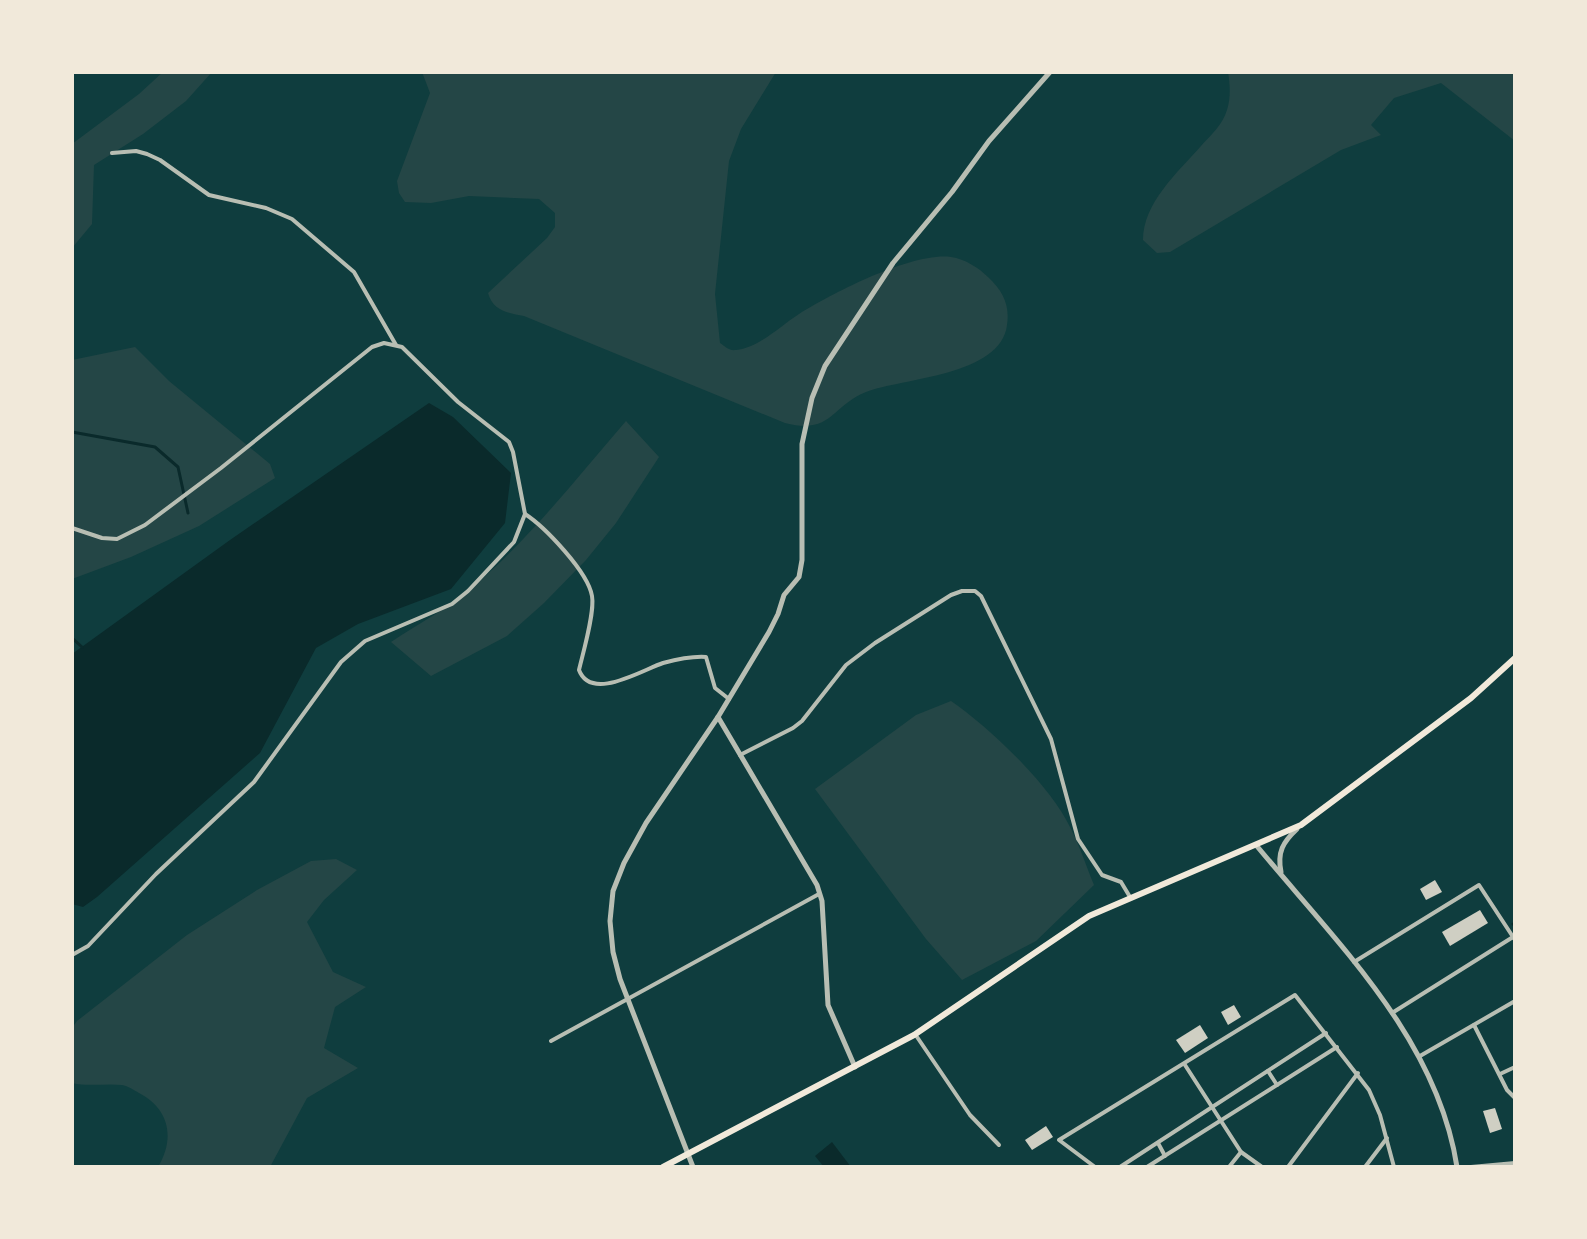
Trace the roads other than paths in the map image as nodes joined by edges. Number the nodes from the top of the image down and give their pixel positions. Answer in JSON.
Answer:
{"nodes":[{"id":1,"x":1050,"y":72,"type":"edge"},
{"id":2,"x":112,"y":153,"type":"dead end"},
{"id":3,"x":396,"y":345,"type":"junction"},
{"id":4,"x":525,"y":514,"type":"junction"},
{"id":5,"x":72,"y":528,"type":"edge"},
{"id":6,"x":1515,"y":658,"type":"edge"},
{"id":7,"x":729,"y":699,"type":"junction"},
{"id":8,"x":718,"y":717,"type":"junction"},
{"id":9,"x":740,"y":755,"type":"junction"},
{"id":10,"x":1301,"y":825,"type":"junction"},
{"id":11,"x":1256,"y":845,"type":"junction"},
{"id":12,"x":1282,"y":876,"type":"junction"},
{"id":13,"x":821,"y":893,"type":"junction"},
{"id":14,"x":1130,"y":897,"type":"junction"},
{"id":15,"x":1514,"y":938,"type":"edge"},
{"id":16,"x":72,"y":955,"type":"edge"},
{"id":17,"x":1354,"y":962,"type":"junction"},
{"id":18,"x":627,"y":998,"type":"junction"},
{"id":19,"x":1515,"y":1001,"type":"edge"},
{"id":20,"x":1392,"y":1013,"type":"junction"},
{"id":21,"x":1474,"y":1025,"type":"junction"},
{"id":22,"x":1326,"y":1033,"type":"junction"},
{"id":23,"x":915,"y":1034,"type":"junction"},
{"id":24,"x":551,"y":1041,"type":"dead end"},
{"id":25,"x":1337,"y":1047,"type":"junction"},
{"id":26,"x":1420,"y":1056,"type":"junction"},
{"id":27,"x":1184,"y":1064,"type":"junction"},
{"id":28,"x":855,"y":1067,"type":"junction"},
{"id":29,"x":1515,"y":1067,"type":"edge"},
{"id":30,"x":1268,"y":1071,"type":"junction"},
{"id":31,"x":1358,"y":1073,"type":"junction"},
{"id":32,"x":1500,"y":1074,"type":"junction"},
{"id":33,"x":1277,"y":1085,"type":"junction"},
{"id":34,"x":1515,"y":1098,"type":"edge"},
{"id":35,"x":1212,"y":1108,"type":"junction"},
{"id":36,"x":1220,"y":1121,"type":"junction"},
{"id":37,"x":1387,"y":1138,"type":"junction"},
{"id":38,"x":1158,"y":1143,"type":"junction"},
{"id":39,"x":999,"y":1145,"type":"dead end"},
{"id":40,"x":1241,"y":1152,"type":"junction"},
{"id":41,"x":688,"y":1155,"type":"junction"},
{"id":42,"x":1165,"y":1156,"type":"junction"},
{"id":43,"x":1515,"y":1163,"type":"edge"},
{"id":44,"x":663,"y":1167,"type":"edge"},
{"id":45,"x":693,"y":1167,"type":"edge"},
{"id":46,"x":1095,"y":1167,"type":"edge"},
{"id":47,"x":1120,"y":1167,"type":"edge"},
{"id":48,"x":1147,"y":1167,"type":"edge"},
{"id":49,"x":1229,"y":1167,"type":"edge"},
{"id":50,"x":1262,"y":1167,"type":"edge"},
{"id":51,"x":1288,"y":1167,"type":"edge"},
{"id":52,"x":1365,"y":1167,"type":"edge"},
{"id":53,"x":1394,"y":1167,"type":"edge"},
{"id":54,"x":1457,"y":1167,"type":"edge"},
{"id":55,"x":1471,"y":1167,"type":"edge"}],
"edges":[{"from":1,"to":7,"type":"street"},
{"from":2,"to":3,"type":"street"},
{"from":3,"to":4,"type":"street"},
{"from":3,"to":5,"type":"street"},
{"from":4,"to":7,"type":"street"},
{"from":4,"to":16,"type":"street"},
{"from":6,"to":10,"type":"main road"},
{"from":7,"to":8,"type":"street"},
{"from":8,"to":9,"type":"street"},
{"from":8,"to":18,"type":"street"},
{"from":9,"to":13,"type":"street"},
{"from":9,"to":14,"type":"street"},
{"from":10,"to":11,"type":"main road"},
{"from":10,"to":12,"type":"street"},
{"from":11,"to":12,"type":"street"},
{"from":11,"to":14,"type":"main road"},
{"from":12,"to":17,"type":"street"},
{"from":13,"to":18,"type":"street"},
{"from":13,"to":28,"type":"street"},
{"from":14,"to":23,"type":"main road"},
{"from":15,"to":17,"type":"street"},
{"from":15,"to":20,"type":"street"},
{"from":17,"to":20,"type":"street"},
{"from":18,"to":24,"type":"street"},
{"from":18,"to":41,"type":"street"},
{"from":19,"to":21,"type":"street"},
{"from":20,"to":26,"type":"street"},
{"from":21,"to":26,"type":"street"},
{"from":21,"to":32,"type":"street"},
{"from":22,"to":25,"type":"street"},
{"from":22,"to":27,"type":"street"},
{"from":22,"to":30,"type":"street"},
{"from":23,"to":28,"type":"main road"},
{"from":23,"to":39,"type":"street"},
{"from":25,"to":31,"type":"street"},
{"from":25,"to":33,"type":"street"},
{"from":26,"to":54,"type":"street"},
{"from":27,"to":35,"type":"street"},
{"from":27,"to":46,"type":"street"},
{"from":28,"to":41,"type":"main road"},
{"from":29,"to":32,"type":"street"},
{"from":30,"to":33,"type":"street"},
{"from":30,"to":35,"type":"street"},
{"from":31,"to":37,"type":"street"},
{"from":31,"to":51,"type":"street"},
{"from":32,"to":34,"type":"street"},
{"from":33,"to":36,"type":"street"},
{"from":35,"to":36,"type":"street"},
{"from":35,"to":38,"type":"street"},
{"from":36,"to":40,"type":"street"},
{"from":36,"to":42,"type":"street"},
{"from":37,"to":52,"type":"street"},
{"from":37,"to":53,"type":"street"},
{"from":38,"to":42,"type":"street"},
{"from":38,"to":47,"type":"street"},
{"from":40,"to":49,"type":"street"},
{"from":40,"to":50,"type":"street"},
{"from":41,"to":44,"type":"main road"},
{"from":41,"to":45,"type":"street"},
{"from":42,"to":48,"type":"street"},
{"from":43,"to":55,"type":"street"}]}
